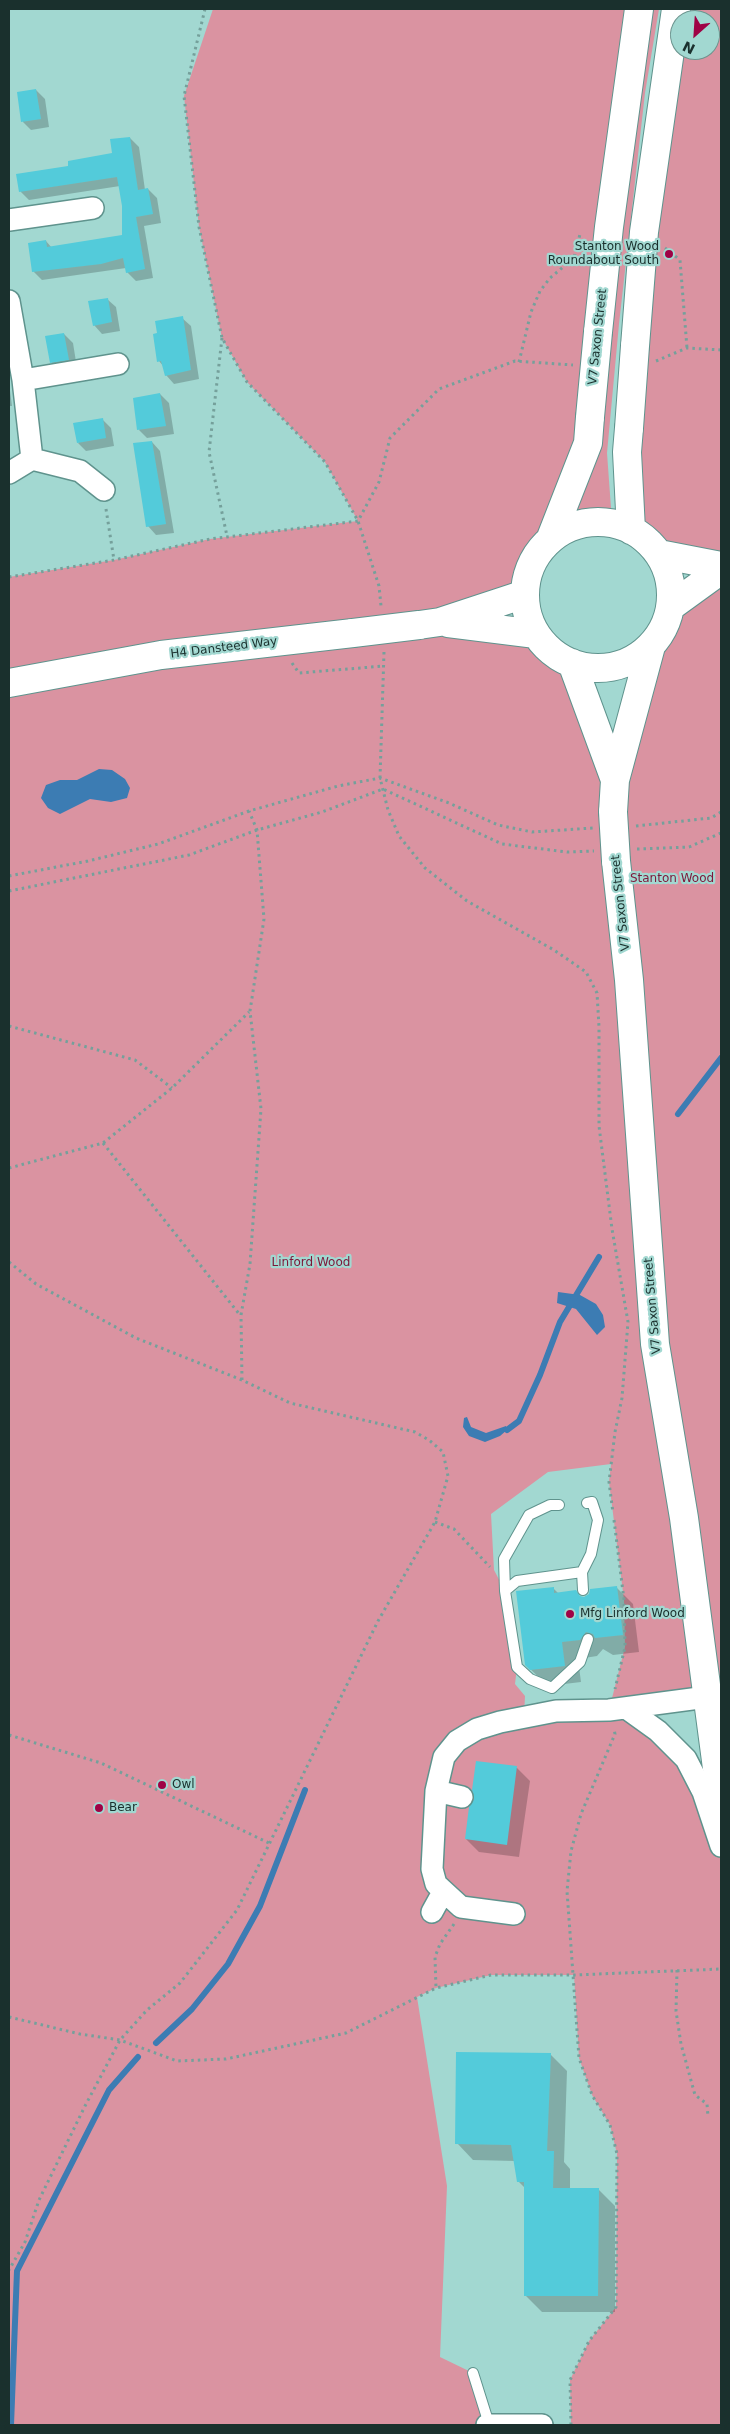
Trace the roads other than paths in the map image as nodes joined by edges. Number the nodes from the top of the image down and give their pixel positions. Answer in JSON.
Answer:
{"nodes":[{"id":1,"x":639,"y":9,"type":"edge"},
{"id":2,"x":676,"y":9,"type":"edge"},
{"id":3,"x":93,"y":208,"type":"dead end"},
{"id":4,"x":9,"y":220,"type":"edge"},
{"id":5,"x":9,"y":301,"type":"edge"},
{"id":6,"x":118,"y":364,"type":"dead end"},
{"id":7,"x":23,"y":380,"type":"junction"},
{"id":8,"x":32,"y":459,"type":"junction"},
{"id":9,"x":9,"y":473,"type":"edge"},
{"id":10,"x":104,"y":490,"type":"road end"},
{"id":11,"x":631,"y":530,"type":"junction"},
{"id":12,"x":550,"y":540,"type":"junction"},
{"id":13,"x":659,"y":554,"type":"junction"},
{"id":14,"x":721,"y":568,"type":"edge"},
{"id":15,"x":525,"y":594,"type":"junction"},
{"id":16,"x":670,"y":607,"type":"junction"},
{"id":17,"x":429,"y":624,"type":"junction"},
{"id":18,"x":536,"y":634,"type":"junction"},
{"id":19,"x":651,"y":646,"type":"junction"},
{"id":20,"x":572,"y":664,"type":"junction"},
{"id":21,"x":9,"y":684,"type":"edge"},
{"id":22,"x":615,"y":780,"type":"junction"},
{"id":23,"x":587,"y":1503,"type":"dead end"},
{"id":24,"x":559,"y":1506,"type":"dead end"},
{"id":25,"x":582,"y":1572,"type":"junction"},
{"id":26,"x":583,"y":1590,"type":"dead end"},
{"id":27,"x":505,"y":1591,"type":"junction"},
{"id":28,"x":588,"y":1639,"type":"dead end"},
{"id":29,"x":707,"y":1697,"type":"junction"},
{"id":30,"x":554,"y":1700,"type":"junction"},
{"id":31,"x":626,"y":1708,"type":"junction"},
{"id":32,"x":717,"y":1744,"type":"edge"},
{"id":33,"x":436,"y":1791,"type":"junction"},
{"id":34,"x":462,"y":1797,"type":"dead end"},
{"id":35,"x":721,"y":1830,"type":"edge"},
{"id":36,"x":721,"y":1846,"type":"edge"},
{"id":37,"x":450,"y":1898,"type":"junction"},
{"id":38,"x":432,"y":1912,"type":"dead end"},
{"id":39,"x":514,"y":1914,"type":"dead end"},
{"id":40,"x":473,"y":2372,"type":"dead end"},
{"id":41,"x":488,"y":2424,"type":"edge"},
{"id":42,"x":542,"y":2425,"type":"edge"}],
"edges":[{"from":1,"to":12,"type":"street","name":"V7 Saxon Street","bridge":true},
{"from":2,"to":11,"type":"street","bridge":true},
{"from":3,"to":4,"type":"street"},
{"from":5,"to":7,"type":"street"},
{"from":6,"to":7,"type":"street"},
{"from":7,"to":8,"type":"street"},
{"from":8,"to":9,"type":"street"},
{"from":8,"to":10,"type":"street"},
{"from":11,"to":12,"type":"street"},
{"from":11,"to":13,"type":"street"},
{"from":12,"to":15,"type":"street"},
{"from":13,"to":14,"type":"street"},
{"from":13,"to":16,"type":"street"},
{"from":14,"to":16,"type":"street"},
{"from":15,"to":17,"type":"street","name":"H4 Dansteed Way"},
{"from":15,"to":18,"type":"street"},
{"from":16,"to":19,"type":"street"},
{"from":17,"to":18,"type":"street","name":"H4 Dansteed Way"},
{"from":17,"to":21,"type":"street","name":"H4 Dansteed Way","bridge":true},
{"from":18,"to":20,"type":"street"},
{"from":19,"to":20,"type":"street"},
{"from":19,"to":22,"type":"street","name":"V7 Saxon Street"},
{"from":20,"to":22,"type":"street","name":"V7 Saxon Street"},
{"from":22,"to":29,"type":"street","name":"V7 Saxon Street","bridge":true},
{"from":23,"to":25,"type":"lane"},
{"from":24,"to":27,"type":"lane"},
{"from":25,"to":26,"type":"lane"},
{"from":25,"to":27,"type":"lane"},
{"from":27,"to":30,"type":"lane"},
{"from":28,"to":30,"type":"lane"},
{"from":29,"to":31,"type":"street"},
{"from":29,"to":32,"type":"street","name":"V7 Saxon Street"},
{"from":30,"to":31,"type":"street"},
{"from":30,"to":33,"type":"street"},
{"from":31,"to":36,"type":"street"},
{"from":32,"to":35,"type":"street","name":"V7 Saxon Street"},
{"from":33,"to":34,"type":"street"},
{"from":33,"to":37,"type":"street"},
{"from":37,"to":38,"type":"street"},
{"from":37,"to":39,"type":"street"},
{"from":40,"to":41,"type":"lane"},
{"from":41,"to":42,"type":"street"}]}
